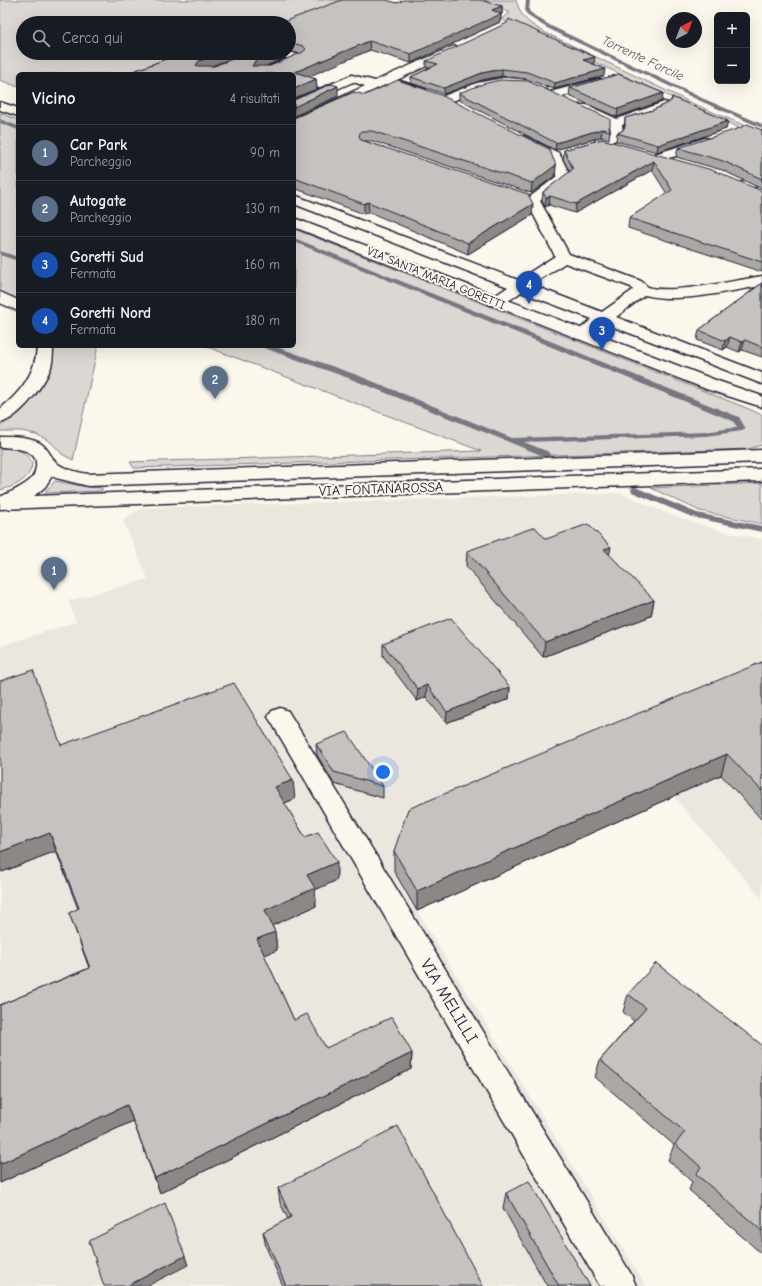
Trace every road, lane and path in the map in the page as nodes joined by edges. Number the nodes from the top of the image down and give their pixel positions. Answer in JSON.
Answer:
{"nodes":[{"id":1,"x":461,"y":45,"type":"edge"},
{"id":2,"x":294,"y":60,"type":"edge"},
{"id":3,"x":265,"y":72,"type":"edge"},
{"id":4,"x":611,"y":78,"type":"edge"},
{"id":5,"x":381,"y":83,"type":"junction"},
{"id":6,"x":554,"y":95,"type":"junction"},
{"id":7,"x":446,"y":100,"type":"junction"},
{"id":8,"x":296,"y":103,"type":"edge"},
{"id":9,"x":0,"y":106,"type":"edge"},
{"id":10,"x":664,"y":106,"type":"edge"},
{"id":11,"x":459,"y":107,"type":"edge"},
{"id":12,"x":16,"y":111,"type":"edge"},
{"id":13,"x":296,"y":122,"type":"edge"},
{"id":14,"x":616,"y":123,"type":"junction"},
{"id":15,"x":513,"y":135,"type":"edge"},
{"id":16,"x":720,"y":137,"type":"edge"},
{"id":17,"x":601,"y":142,"type":"junction"},
{"id":18,"x":588,"y":146,"type":"edge"},
{"id":19,"x":622,"y":148,"type":"edge"},
{"id":20,"x":568,"y":152,"type":"edge"},
{"id":21,"x":643,"y":154,"type":"edge"},
{"id":22,"x":554,"y":156,"type":"junction"},
{"id":23,"x":657,"y":158,"type":"junction"},
{"id":24,"x":679,"y":164,"type":"edge"},
{"id":25,"x":762,"y":179,"type":"edge"},
{"id":26,"x":729,"y":180,"type":"edge"},
{"id":27,"x":742,"y":187,"type":"junction"},
{"id":28,"x":755,"y":193,"type":"edge"},
{"id":29,"x":296,"y":200,"type":"edge"},
{"id":30,"x":296,"y":223,"type":"edge"},
{"id":31,"x":563,"y":257,"type":"junction"},
{"id":32,"x":762,"y":281,"type":"edge"},
{"id":33,"x":519,"y":286,"type":"junction"},
{"id":34,"x":642,"y":290,"type":"junction"},
{"id":35,"x":0,"y":296,"type":"edge"},
{"id":36,"x":496,"y":302,"type":"junction"},
{"id":37,"x":16,"y":305,"type":"edge"},
{"id":38,"x":604,"y":318,"type":"junction"},
{"id":39,"x":581,"y":335,"type":"junction"},
{"id":40,"x":45,"y":348,"type":"edge"},
{"id":41,"x":762,"y":380,"type":"edge"},
{"id":42,"x":712,"y":385,"type":"junction"},
{"id":43,"x":762,"y":402,"type":"edge"},
{"id":44,"x":762,"y":409,"type":"edge"},
{"id":45,"x":0,"y":418,"type":"edge"},
{"id":46,"x":0,"y":442,"type":"edge"},
{"id":47,"x":762,"y":456,"type":"edge"},
{"id":48,"x":47,"y":464,"type":"junction"},
{"id":49,"x":762,"y":475,"type":"edge"},
{"id":50,"x":0,"y":502,"type":"edge"},
{"id":51,"x":280,"y":716,"type":"dead end"},
{"id":52,"x":619,"y":1286,"type":"edge"}],
"edges":[{"from":1,"to":5,"type":"street"},
{"from":2,"to":3,"type":"street"},
{"from":4,"to":6,"type":"street"},
{"from":5,"to":7,"type":"street"},
{"from":5,"to":8,"type":"street"},
{"from":5,"to":13,"type":"street"},
{"from":6,"to":7,"type":"street"},
{"from":6,"to":14,"type":"street"},
{"from":7,"to":11,"type":"street"},
{"from":9,"to":12,"type":"street"},
{"from":10,"to":14,"type":"street"},
{"from":14,"to":17,"type":"street"},
{"from":15,"to":22,"type":"street"},
{"from":16,"to":23,"type":"street"},
{"from":17,"to":18,"type":"street"},
{"from":17,"to":19,"type":"street"},
{"from":20,"to":22,"type":"street"},
{"from":21,"to":23,"type":"street"},
{"from":22,"to":31,"type":"street"},
{"from":23,"to":24,"type":"street"},
{"from":25,"to":27,"type":"street"},
{"from":26,"to":27,"type":"street"},
{"from":27,"to":28,"type":"street"},
{"from":29,"to":33,"type":"street"},
{"from":30,"to":36,"type":"street","name":"VIA SANTA MARIA GORETTI"},
{"from":31,"to":33,"type":"street"},
{"from":31,"to":34,"type":"street"},
{"from":32,"to":34,"type":"street"},
{"from":33,"to":36,"type":"street"},
{"from":33,"to":38,"type":"street"},
{"from":34,"to":38,"type":"street"},
{"from":35,"to":37,"type":"street"},
{"from":36,"to":39,"type":"street","name":"VIA SANTA MARIA GORETTI"},
{"from":38,"to":39,"type":"street"},
{"from":38,"to":41,"type":"street"},
{"from":39,"to":42,"type":"street","name":"VIA SANTA MARIA GORETTI"},
{"from":40,"to":45,"type":"street"},
{"from":42,"to":43,"type":"street"},
{"from":42,"to":44,"type":"street"},
{"from":46,"to":48,"type":"street"},
{"from":47,"to":48,"type":"street","name":"VIA FONTANAROSSA"},
{"from":48,"to":50,"type":"street"},
{"from":49,"to":50,"type":"street","name":"VIA FONTANAROSSA"},
{"from":51,"to":52,"type":"street","name":"VIA MELILLI"}]}
